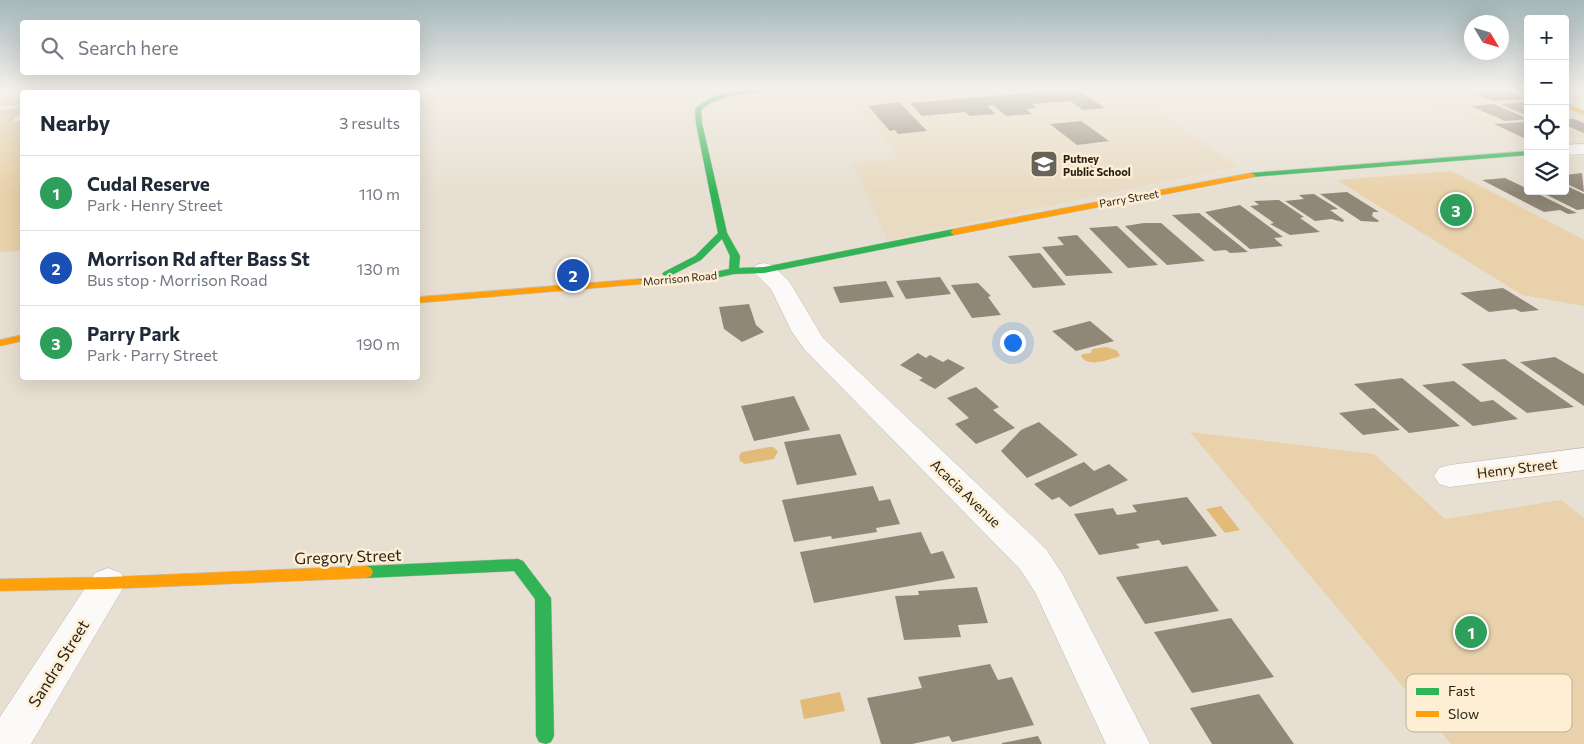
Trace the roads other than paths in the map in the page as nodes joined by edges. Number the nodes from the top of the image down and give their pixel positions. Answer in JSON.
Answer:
{"nodes":[{"id":1,"x":699,"y":124,"type":"edge"},
{"id":2,"x":1584,"y":149,"type":"edge"},
{"id":3,"x":1569,"y":150,"type":"edge"},
{"id":4,"x":1524,"y":153,"type":"edge"},
{"id":5,"x":723,"y":233,"type":"junction"},
{"id":6,"x":749,"y":270,"type":"junction"},
{"id":7,"x":647,"y":281,"type":"junction"},
{"id":8,"x":420,"y":300,"type":"edge"},
{"id":9,"x":20,"y":338,"type":"edge"},
{"id":10,"x":0,"y":343,"type":"edge"},
{"id":11,"x":1584,"y":459,"type":"edge"},
{"id":12,"x":1450,"y":476,"type":"dead end"},
{"id":13,"x":108,"y":583,"type":"junction"},
{"id":14,"x":0,"y":585,"type":"edge"},
{"id":15,"x":545,"y":736,"type":"dead end"},
{"id":16,"x":7,"y":744,"type":"edge"},
{"id":17,"x":1128,"y":744,"type":"edge"}],
"edges":[{"from":1,"to":5,"type":"street","name":"Morrison Road"},
{"from":2,"to":3,"type":"street"},
{"from":4,"to":6,"type":"street","name":"Parry Street"},
{"from":5,"to":6,"type":"street","name":"Morrison Road"},
{"from":5,"to":7,"type":"street"},
{"from":6,"to":7,"type":"street","name":"Morrison Road"},
{"from":6,"to":17,"type":"street","name":"Acacia Avenue"},
{"from":7,"to":8,"type":"street","name":"Morrison Road"},
{"from":9,"to":10,"type":"street"},
{"from":11,"to":12,"type":"street","name":"Henry Street"},
{"from":13,"to":14,"type":"street","name":"Gregory Street"},
{"from":13,"to":15,"type":"street","name":"Gregory Street"},
{"from":13,"to":16,"type":"street","name":"Sandra Street"}]}
